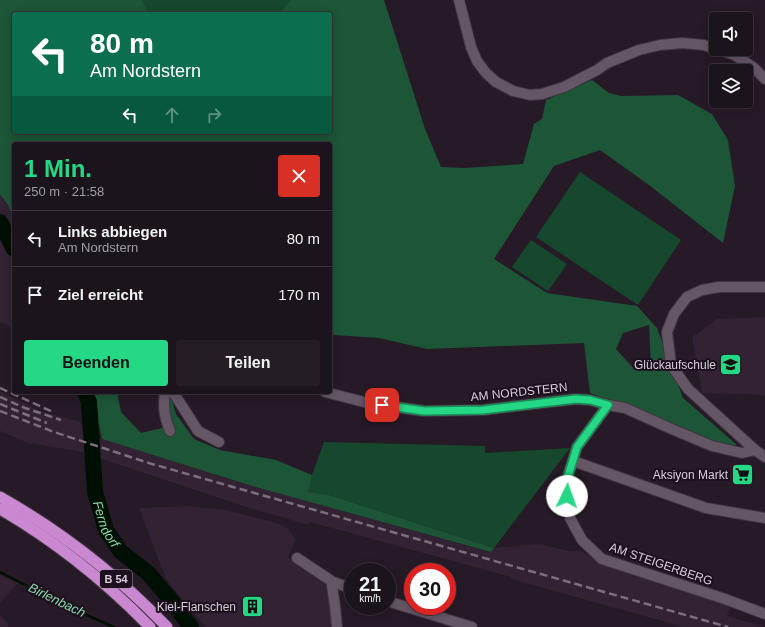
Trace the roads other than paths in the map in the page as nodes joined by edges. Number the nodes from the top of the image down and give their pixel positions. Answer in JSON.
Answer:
{"nodes":[{"id":1,"x":459,"y":0,"type":"edge"},
{"id":2,"x":709,"y":47,"type":"edge"},
{"id":3,"x":736,"y":56,"type":"edge"},
{"id":4,"x":765,"y":79,"type":"edge"},
{"id":5,"x":765,"y":286,"type":"edge"},
{"id":6,"x":165,"y":394,"type":"edge"},
{"id":7,"x":174,"y":394,"type":"edge"},
{"id":8,"x":332,"y":394,"type":"edge"},
{"id":9,"x":608,"y":405,"type":"junction"},
{"id":10,"x":170,"y":431,"type":"dead end"},
{"id":11,"x":219,"y":442,"type":"dead end"},
{"id":12,"x":755,"y":450,"type":"junction"},
{"id":13,"x":765,"y":457,"type":"edge"},
{"id":14,"x":573,"y":461,"type":"junction"},
{"id":15,"x":0,"y":497,"type":"edge"},
{"id":16,"x":0,"y":509,"type":"edge"},
{"id":17,"x":765,"y":518,"type":"edge"},
{"id":18,"x":297,"y":558,"type":"dead end"},
{"id":19,"x":333,"y":582,"type":"junction"},
{"id":20,"x":344,"y":586,"type":"edge"},
{"id":21,"x":396,"y":604,"type":"edge"},
{"id":22,"x":765,"y":614,"type":"edge"},
{"id":23,"x":150,"y":627,"type":"edge"},
{"id":24,"x":167,"y":627,"type":"edge"},
{"id":25,"x":337,"y":627,"type":"edge"},
{"id":26,"x":472,"y":627,"type":"edge"}],
"edges":[{"from":1,"to":2,"type":"street"},
{"from":3,"to":4,"type":"street"},
{"from":5,"to":12,"type":"street"},
{"from":6,"to":10,"type":"street"},
{"from":7,"to":11,"type":"street"},
{"from":8,"to":9,"type":"street","name":"AM NORDSTERN"},
{"from":9,"to":12,"type":"street","name":"AM NORDSTERN"},
{"from":9,"to":14,"type":"street","name":"AM STEIGERBERG"},
{"from":12,"to":13,"type":"street"},
{"from":14,"to":17,"type":"street"},
{"from":14,"to":22,"type":"street","name":"AM STEIGERBERG"},
{"from":15,"to":24,"type":"highway","number":"B 54"},
{"from":16,"to":23,"type":"highway","number":"B 54"},
{"from":18,"to":19,"type":"street"},
{"from":19,"to":20,"type":"street"},
{"from":19,"to":25,"type":"street"},
{"from":21,"to":26,"type":"street"}]}
